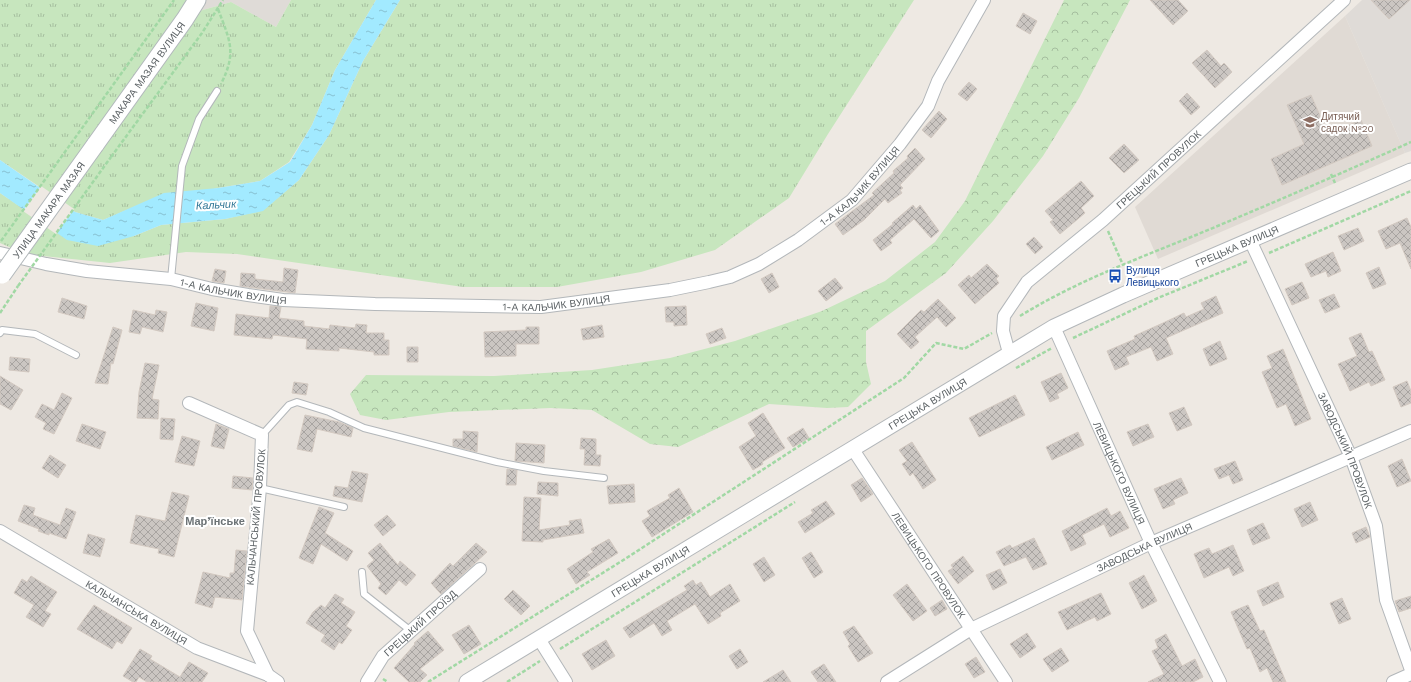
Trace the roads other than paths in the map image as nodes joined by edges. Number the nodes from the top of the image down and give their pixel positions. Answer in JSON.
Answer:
{"nodes":[{"id":1,"x":197,"y":0,"type":"edge"},
{"id":2,"x":984,"y":0,"type":"edge"},
{"id":3,"x":1344,"y":0,"type":"edge"},
{"id":4,"x":217,"y":92,"type":"road end"},
{"id":5,"x":95,"y":145,"type":"joint"},
{"id":6,"x":1411,"y":171,"type":"edge"},
{"id":7,"x":1250,"y":240,"type":"junction"},
{"id":8,"x":0,"y":253,"type":"edge"},
{"id":9,"x":1,"y":276,"type":"edge"},
{"id":10,"x":171,"y":278,"type":"junction"},
{"id":11,"x":1054,"y":327,"type":"junction"},
{"id":12,"x":0,"y":333,"type":"edge"},
{"id":13,"x":1009,"y":353,"type":"junction"},
{"id":14,"x":76,"y":355,"type":"dead end"},
{"id":15,"x":189,"y":403,"type":"dead end"},
{"id":16,"x":1411,"y":431,"type":"edge"},
{"id":17,"x":262,"y":435,"type":"junction"},
{"id":18,"x":852,"y":448,"type":"junction"},
{"id":19,"x":1351,"y":457,"type":"junction"},
{"id":20,"x":604,"y":478,"type":"dead end"},
{"id":21,"x":260,"y":488,"type":"junction"},
{"id":22,"x":344,"y":507,"type":"dead end"},
{"id":23,"x":0,"y":531,"type":"edge"},
{"id":24,"x":1152,"y":543,"type":"junction"},
{"id":25,"x":480,"y":569,"type":"dead end"},
{"id":26,"x":362,"y":572,"type":"dead end"},
{"id":27,"x":971,"y":629,"type":"junction"},
{"id":28,"x":411,"y":631,"type":"junction"},
{"id":29,"x":539,"y":639,"type":"junction"},
{"id":30,"x":1411,"y":670,"type":"edge"},
{"id":31,"x":1411,"y":674,"type":"edge"},
{"id":32,"x":268,"y":675,"type":"junction"},
{"id":33,"x":278,"y":682,"type":"edge"},
{"id":34,"x":367,"y":682,"type":"edge"},
{"id":35,"x":468,"y":682,"type":"edge"},
{"id":36,"x":566,"y":682,"type":"edge"},
{"id":37,"x":887,"y":682,"type":"edge"},
{"id":38,"x":1006,"y":682,"type":"edge"},
{"id":39,"x":1220,"y":682,"type":"edge"},
{"id":40,"x":1393,"y":682,"type":"edge"}],
"edges":[{"from":1,"to":5,"type":"main road","name":"МАКАРА МАЗАЯ ВУЛИЦЯ"},
{"from":2,"to":10,"type":"street","name":"1-А КАЛЬЧИК ВУЛИЦЯ"},
{"from":3,"to":13,"type":"street","name":"ГРЕЦЬКИЙ ПРОВУЛОК"},
{"from":4,"to":10,"type":"lane"},
{"from":5,"to":9,"type":"main road","name":"УЛИЦА МАКАРА МАЗАЯ","bridge":true},
{"from":6,"to":7,"type":"street","name":"ГРЕЦЬКА ВУЛИЦЯ"},
{"from":7,"to":11,"type":"street","name":"ГРЕЦЬКА ВУЛИЦЯ"},
{"from":7,"to":19,"type":"street","name":"ЗАВОДСЬКИЙ ПРОВУЛОК"},
{"from":8,"to":10,"type":"street","name":"1-А КАЛЬЧИК ВУЛИЦЯ"},
{"from":11,"to":13,"type":"street","name":"ГРЕЦЬКА ВУЛИЦЯ"},
{"from":11,"to":24,"type":"street","name":"ЛЕВИЦЬКОГО ВУЛИЦЯ"},
{"from":12,"to":14,"type":"lane"},
{"from":13,"to":18,"type":"street","name":"ГРЕЦЬКА ВУЛИЦЯ"},
{"from":15,"to":17,"type":"street","name":"КАЛЬЧАНСЬКИЙ ПРОВУЛОК"},
{"from":16,"to":19,"type":"street","name":"ЗАВОДСЬКА ВУЛИЦЯ"},
{"from":17,"to":20,"type":"lane"},
{"from":17,"to":21,"type":"street","name":"КАЛЬЧАНСЬКИЙ ПРОВУЛОК"},
{"from":18,"to":27,"type":"street","name":"ЛЕВИЦЬКОГО ПРОВУЛОК"},
{"from":18,"to":29,"type":"street","name":"ГРЕЦЬКА ВУЛИЦЯ"},
{"from":19,"to":24,"type":"street","name":"ЗАВОДСЬКА ВУЛИЦЯ"},
{"from":19,"to":30,"type":"street","name":"ЗАВОДСЬКИЙ ПРОВУЛОК"},
{"from":21,"to":22,"type":"lane"},
{"from":21,"to":32,"type":"street","name":"КАЛЬЧАНСЬКИЙ ПРОВУЛОК"},
{"from":23,"to":32,"type":"street","name":"КАЛЬЧАНСЬКА ВУЛИЦЯ"},
{"from":24,"to":27,"type":"street","name":"ЗАВОДСЬКА ВУЛИЦЯ"},
{"from":24,"to":39,"type":"street","name":"ЛЕВИЦЬКОГО ВУЛИЦЯ"},
{"from":25,"to":28,"type":"street","name":"ГРЕЦЬКИЙ ПРОЇЗД"},
{"from":26,"to":28,"type":"lane"},
{"from":27,"to":37,"type":"street","name":"ЗАВОДСЬКА ВУЛИЦЯ"},
{"from":27,"to":38,"type":"street","name":"ЛЕВИЦЬКОГО ПРОВУЛОК"},
{"from":28,"to":34,"type":"street","name":"ГРЕЦЬКИЙ ПРОЇЗД"},
{"from":29,"to":35,"type":"street","name":"ГРЕЦЬКА ВУЛИЦЯ"},
{"from":29,"to":36,"type":"street"},
{"from":31,"to":40,"type":"street"},
{"from":32,"to":33,"type":"street","name":"КАЛЬЧАНСЬКА ВУЛИЦЯ"}]}
